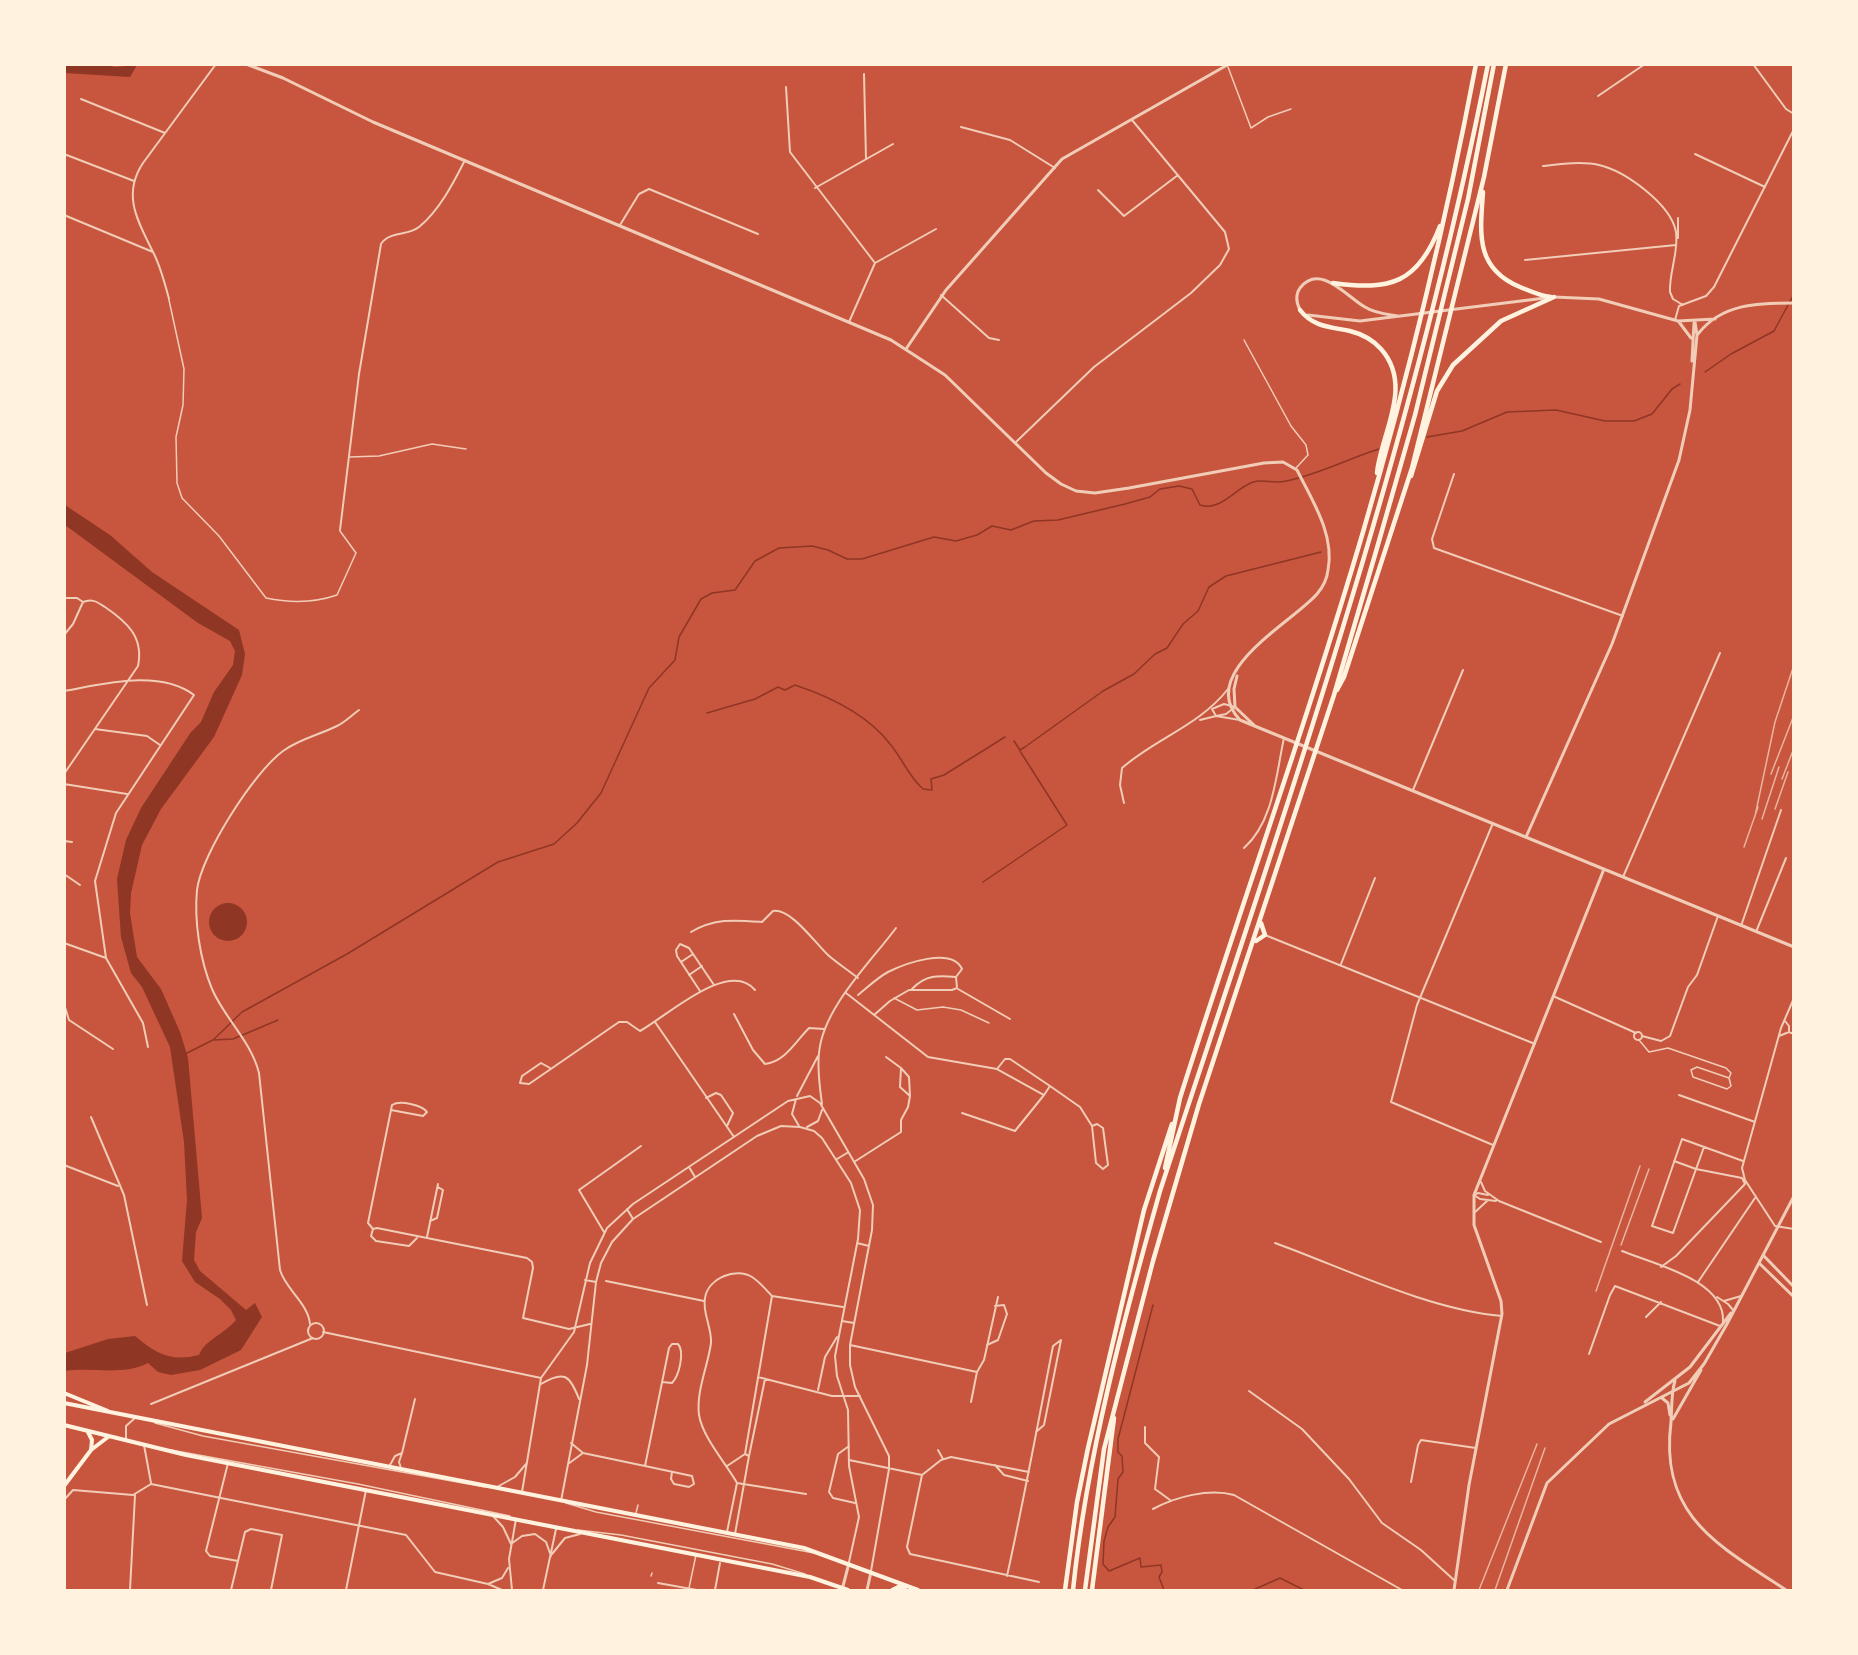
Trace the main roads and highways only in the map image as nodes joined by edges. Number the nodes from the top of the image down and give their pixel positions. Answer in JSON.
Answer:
{"nodes":[{"id":1,"x":1476,"y":64,"type":"edge"},
{"id":2,"x":1488,"y":64,"type":"edge"},
{"id":3,"x":1494,"y":64,"type":"edge"},
{"id":4,"x":1506,"y":64,"type":"edge"},
{"id":5,"x":1484,"y":177,"type":"junction"},
{"id":6,"x":1446,"y":209,"type":"junction"},
{"id":7,"x":1333,"y":283,"type":"road end"},
{"id":8,"x":1300,"y":310,"type":"road end"},
{"id":9,"x":1407,"y":483,"type":"junction"},
{"id":10,"x":1376,"y":487,"type":"junction"},
{"id":11,"x":1334,"y":695,"type":"junction"},
{"id":12,"x":1261,"y":921,"type":"junction"},
{"id":13,"x":1253,"y":945,"type":"junction"},
{"id":14,"x":1177,"y":1110,"type":"junction"},
{"id":15,"x":1160,"y":1191,"type":"junction"},
{"id":16,"x":64,"y":1393,"type":"edge"},
{"id":17,"x":1118,"y":1395,"type":"junction"},
{"id":18,"x":64,"y":1403,"type":"edge"},
{"id":19,"x":114,"y":1414,"type":"junction"},
{"id":20,"x":64,"y":1425,"type":"edge"},
{"id":21,"x":87,"y":1431,"type":"junction"},
{"id":22,"x":109,"y":1436,"type":"junction"},
{"id":23,"x":91,"y":1450,"type":"junction"},
{"id":24,"x":64,"y":1486,"type":"edge"},
{"id":25,"x":910,"y":1587,"type":"junction"},
{"id":26,"x":843,"y":1589,"type":"edge"},
{"id":27,"x":848,"y":1590,"type":"edge"},
{"id":28,"x":892,"y":1590,"type":"edge"},
{"id":29,"x":918,"y":1590,"type":"edge"},
{"id":30,"x":1065,"y":1590,"type":"edge"},
{"id":31,"x":1073,"y":1590,"type":"edge"},
{"id":32,"x":1085,"y":1590,"type":"edge"},
{"id":33,"x":1092,"y":1590,"type":"edge"}],
"edges":[{"from":1,"to":6,"type":"highway"},
{"from":2,"to":15,"type":"highway"},
{"from":3,"to":11,"type":"highway"},
{"from":4,"to":5,"type":"highway"},
{"from":5,"to":9,"type":"highway"},
{"from":5,"to":9,"type":"highway"},
{"from":6,"to":7,"type":"highway"},
{"from":6,"to":10,"type":"highway"},
{"from":8,"to":10,"type":"highway"},
{"from":9,"to":11,"type":"highway"},
{"from":10,"to":14,"type":"highway"},
{"from":11,"to":12,"type":"highway"},
{"from":12,"to":13,"type":"highway"},
{"from":12,"to":13,"type":"highway"},
{"from":13,"to":17,"type":"highway"},
{"from":14,"to":15,"type":"highway"},
{"from":14,"to":30,"type":"highway"},
{"from":15,"to":31,"type":"highway"},
{"from":16,"to":19,"type":"main road"},
{"from":17,"to":32,"type":"highway"},
{"from":17,"to":33,"type":"highway"},
{"from":18,"to":19,"type":"main road"},
{"from":19,"to":25,"type":"main road"},
{"from":20,"to":21,"type":"main road"},
{"from":21,"to":22,"type":"main road"},
{"from":21,"to":23,"type":"main road"},
{"from":22,"to":23,"type":"main road"},
{"from":22,"to":26,"type":"main road"},
{"from":23,"to":24,"type":"main road"},
{"from":25,"to":28,"type":"main road"},
{"from":25,"to":29,"type":"main road"},
{"from":26,"to":27,"type":"main road"}]}
